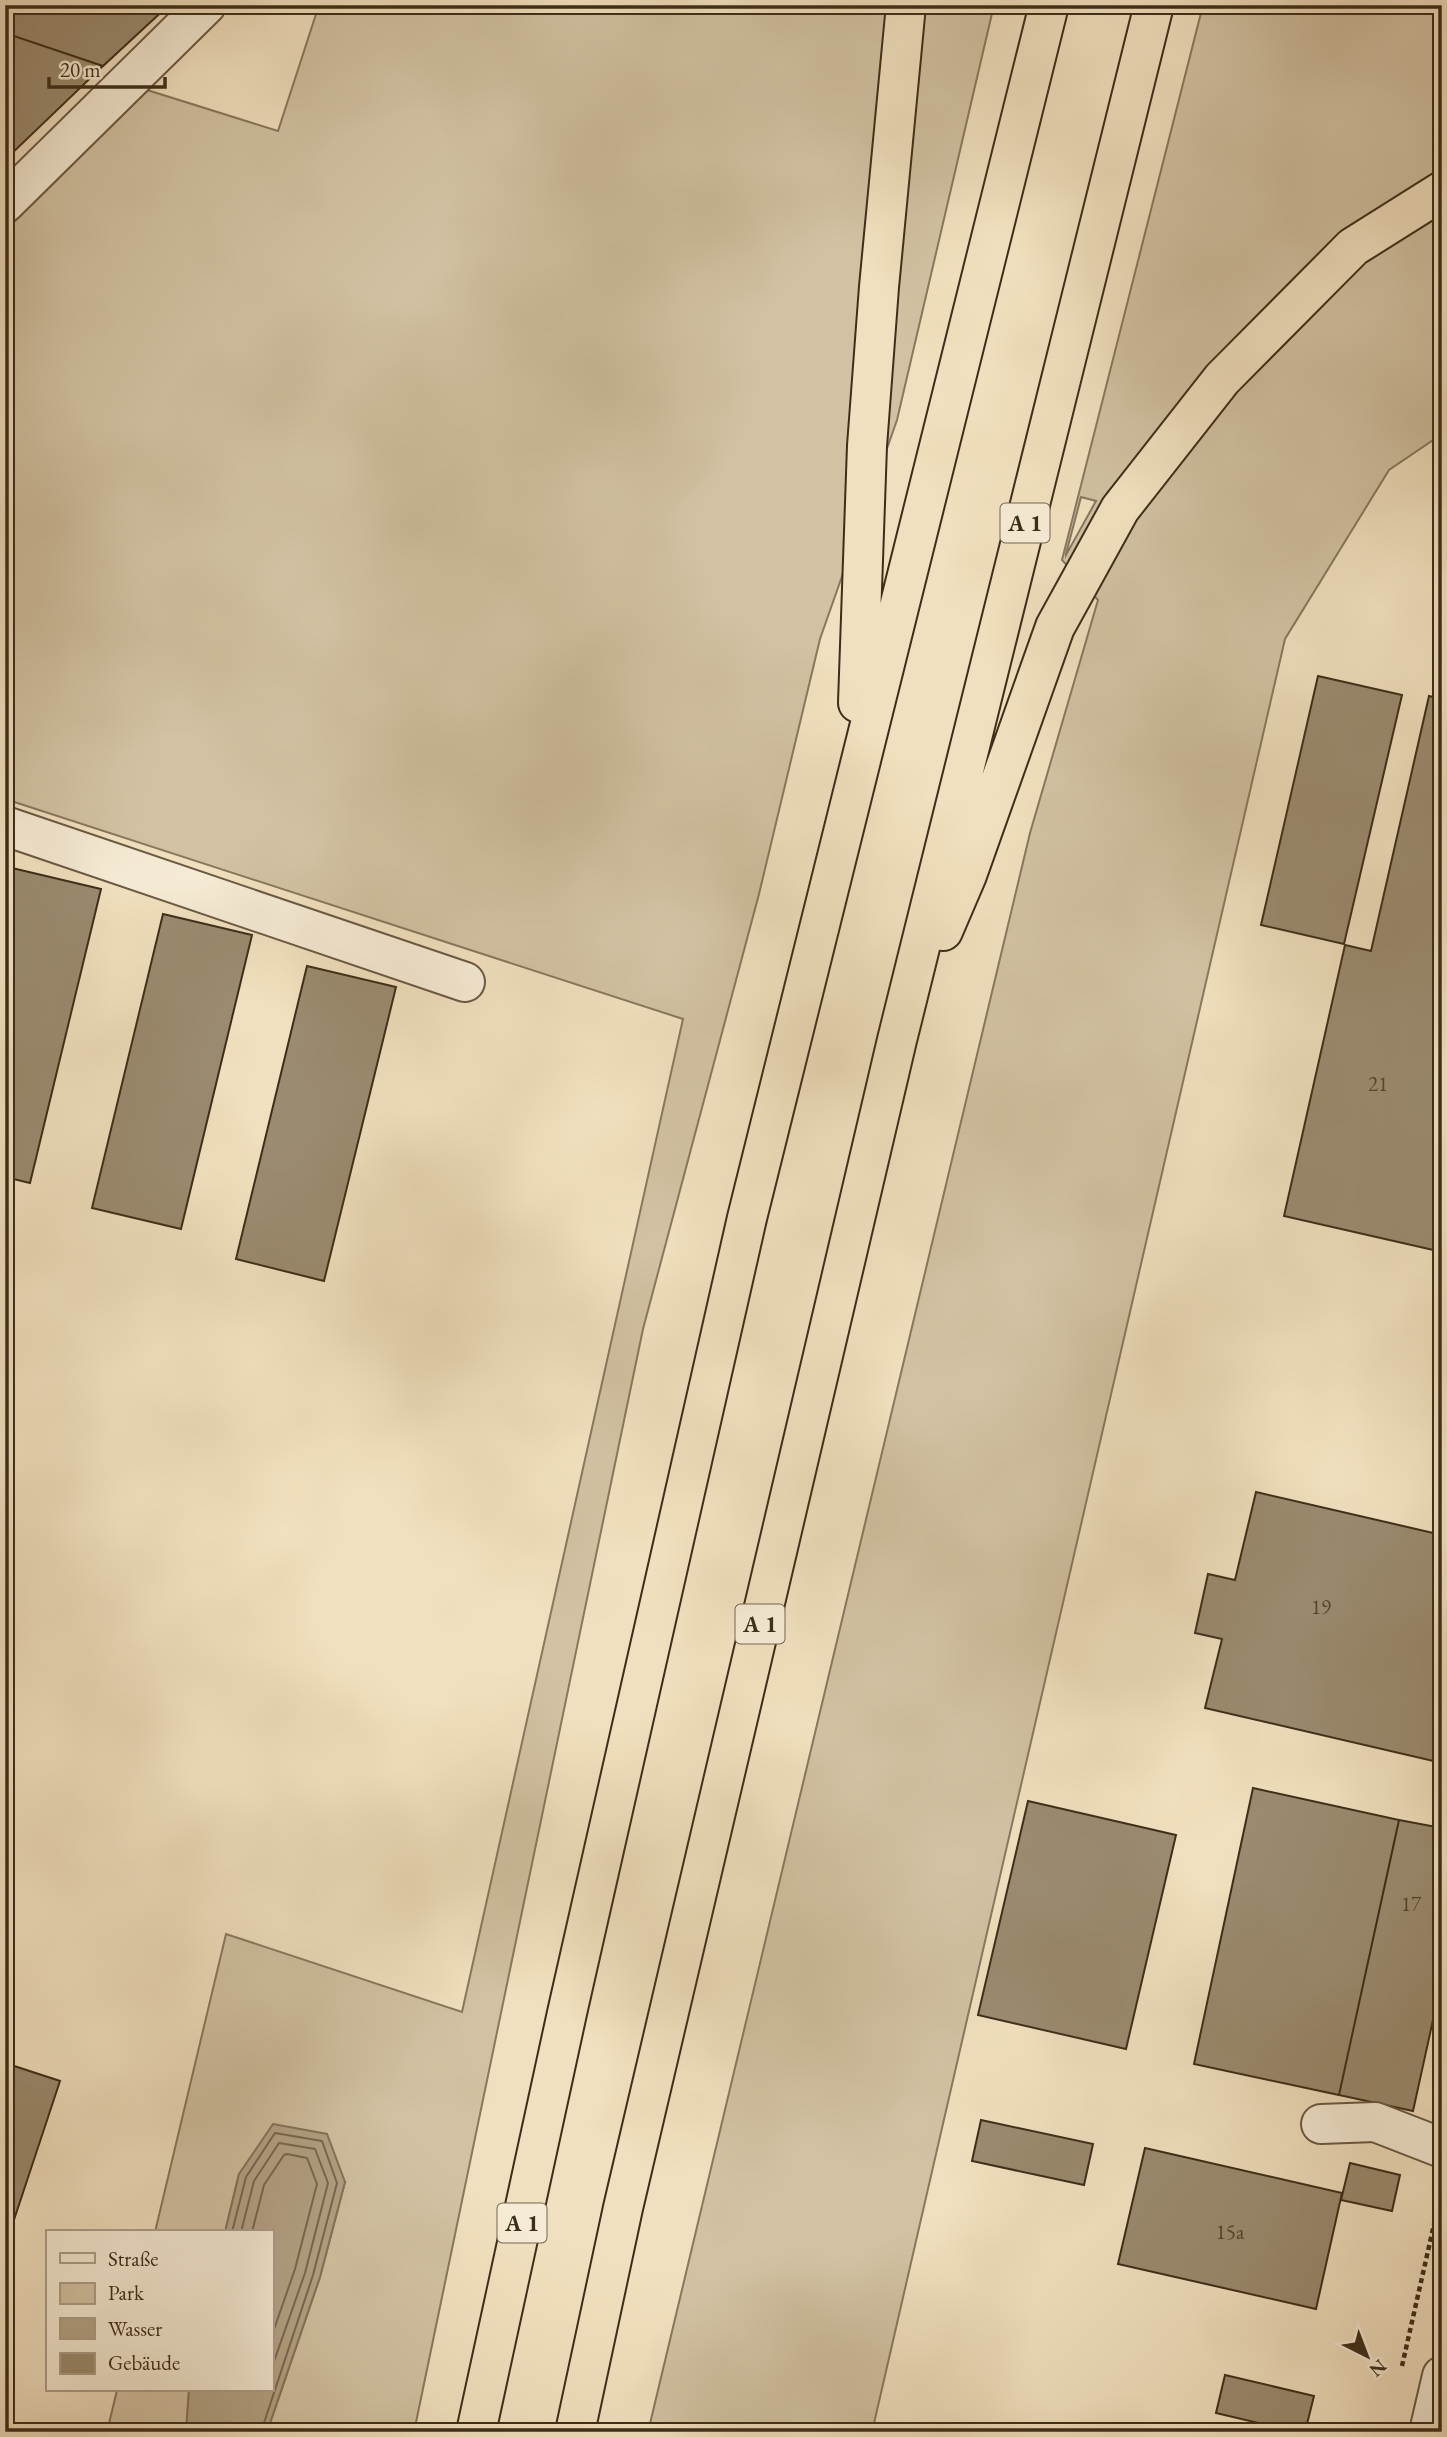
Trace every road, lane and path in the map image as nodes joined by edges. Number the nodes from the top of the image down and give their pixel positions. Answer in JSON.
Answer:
{"nodes":[{"id":1,"x":206,"y":5,"type":"edge"},
{"id":2,"x":906,"y":5,"type":"edge"},
{"id":3,"x":1049,"y":5,"type":"edge"},
{"id":4,"x":1154,"y":5,"type":"edge"},
{"id":5,"x":1442,"y":191,"type":"edge"},
{"id":6,"x":5,"y":203,"type":"edge"},
{"id":7,"x":855,"y":782,"type":"junction"},
{"id":8,"x":5,"y":826,"type":"edge"},
{"id":9,"x":465,"y":982,"type":"dead end"},
{"id":10,"x":897,"y":1040,"type":"junction"},
{"id":11,"x":1321,"y":2124,"type":"dead end"},
{"id":12,"x":1442,"y":2148,"type":"edge"},
{"id":13,"x":1442,"y":2189,"type":"edge"},
{"id":14,"x":1399,"y":2376,"type":"dead end"},
{"id":15,"x":1442,"y":2376,"type":"edge"},
{"id":16,"x":477,"y":2432,"type":"edge"},
{"id":17,"x":575,"y":2432,"type":"edge"},
{"id":18,"x":1429,"y":2432,"type":"edge"}],
"edges":[{"from":1,"to":6,"type":"street"},
{"from":2,"to":7,"type":"highway"},
{"from":3,"to":7,"type":"highway","number":"A 1"},
{"from":4,"to":10,"type":"highway","number":"A 1"},
{"from":5,"to":10,"type":"highway"},
{"from":7,"to":16,"type":"highway","number":"A 1"},
{"from":8,"to":9,"type":"street"},
{"from":10,"to":17,"type":"highway","number":"A 1"},
{"from":11,"to":12,"type":"street"},
{"from":13,"to":14,"type":"path"},
{"from":15,"to":18,"type":"street"}]}
